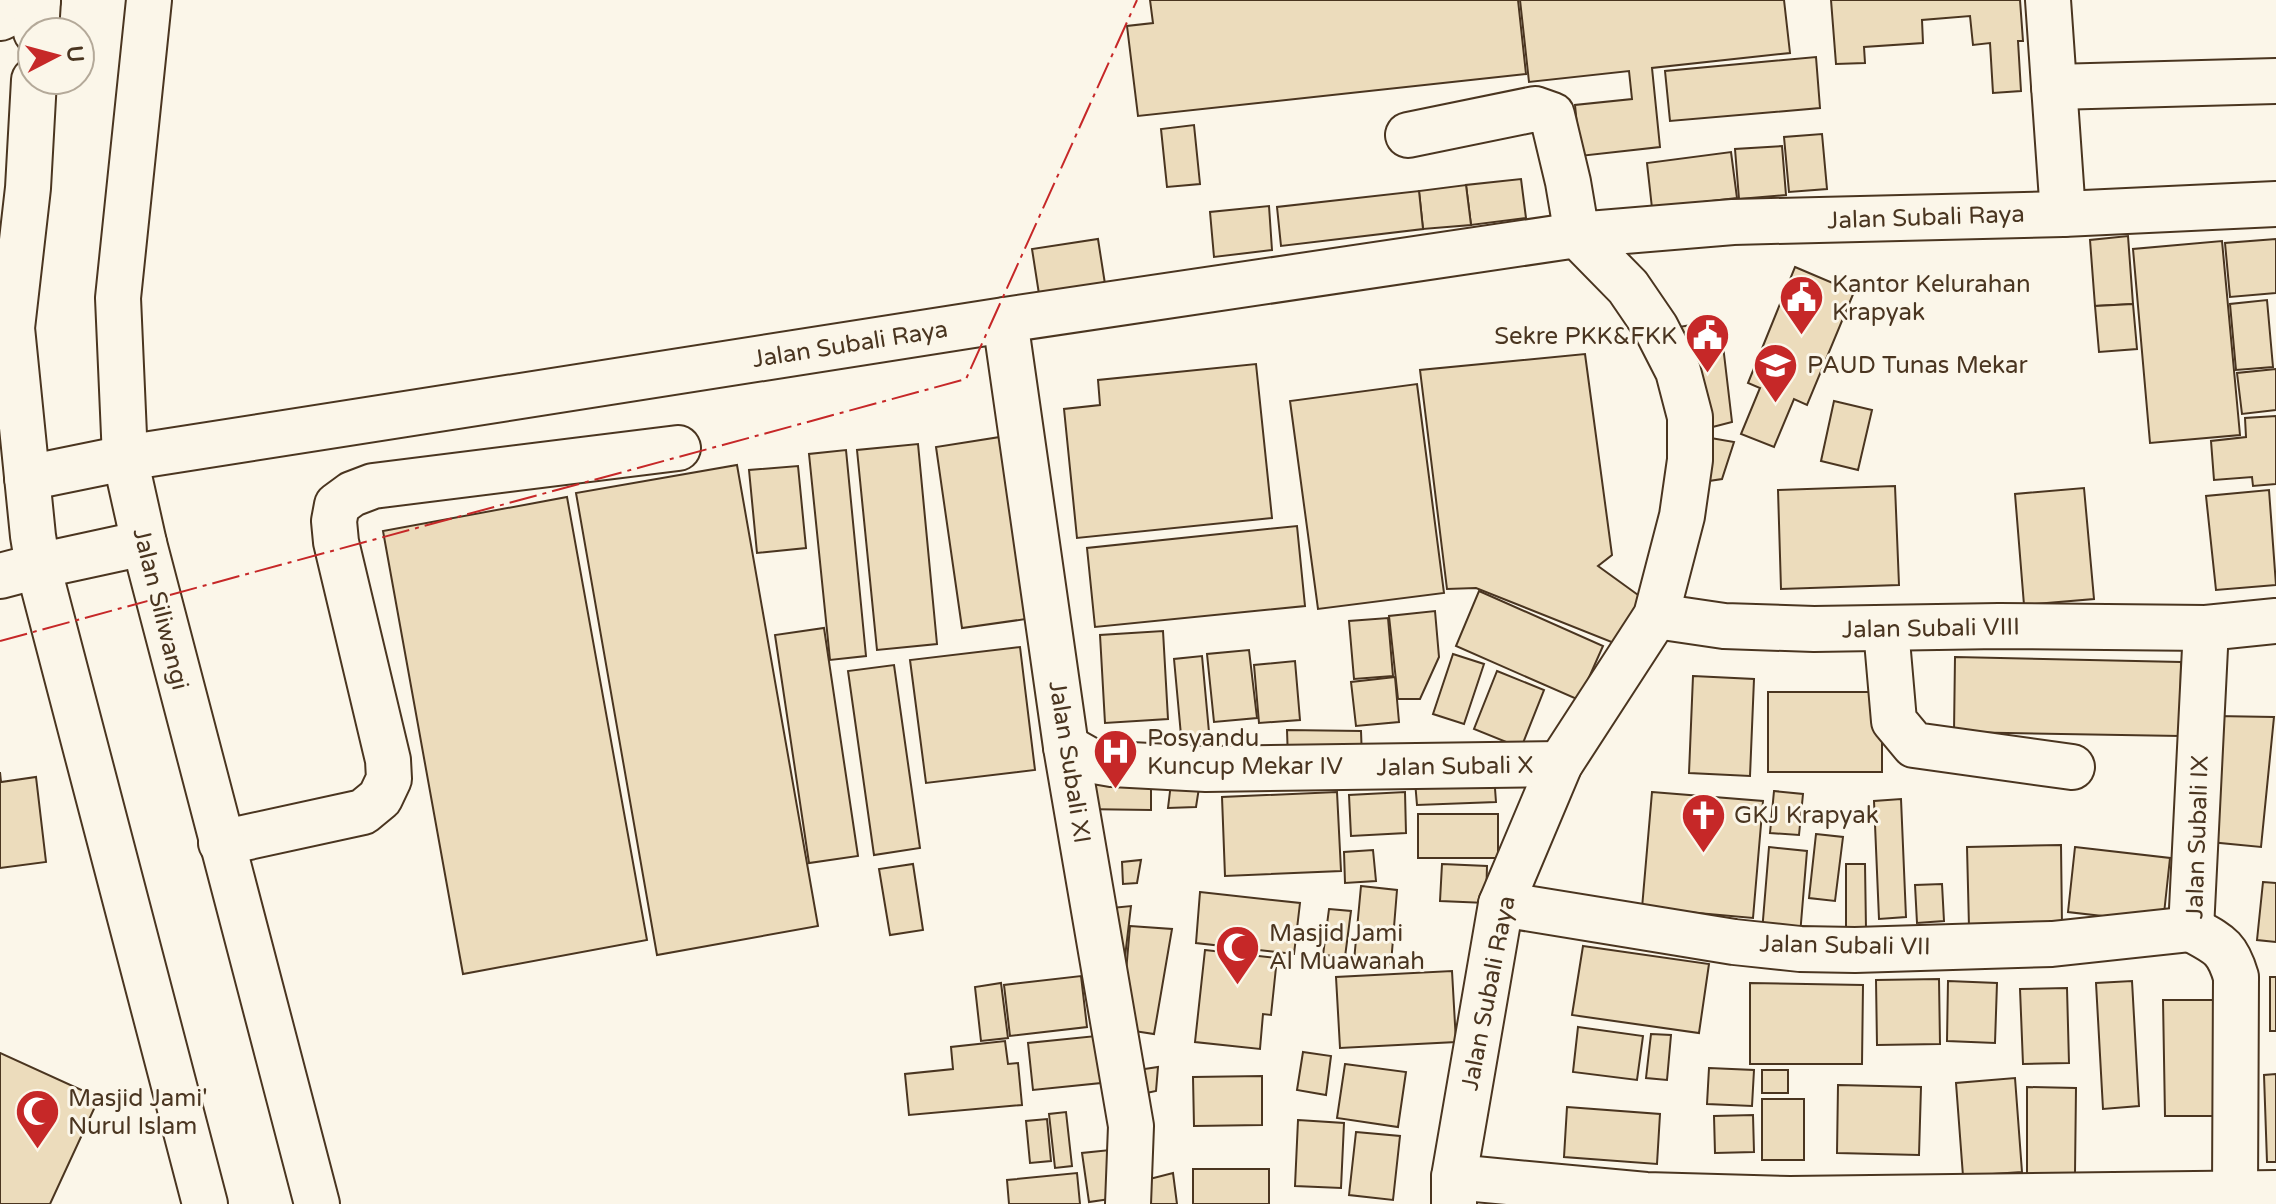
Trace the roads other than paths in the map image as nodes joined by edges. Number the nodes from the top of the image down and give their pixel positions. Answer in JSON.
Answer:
{"nodes":[{"id":1,"x":38,"y":0,"type":"edge"},
{"id":2,"x":149,"y":0,"type":"edge"},
{"id":3,"x":2048,"y":0,"type":"edge"},
{"id":4,"x":0,"y":18,"type":"edge"},
{"id":5,"x":2276,"y":81,"type":"edge"},
{"id":6,"x":2054,"y":87,"type":"junction"},
{"id":7,"x":33,"y":96,"type":"edge"},
{"id":8,"x":1408,"y":135,"type":"dead end"},
{"id":9,"x":2276,"y":204,"type":"edge"},
{"id":10,"x":2063,"y":214,"type":"junction"},
{"id":11,"x":1577,"y":235,"type":"junction"},
{"id":12,"x":1005,"y":320,"type":"junction"},
{"id":13,"x":6,"y":327,"type":"edge"},
{"id":14,"x":678,"y":448,"type":"dead end"},
{"id":15,"x":125,"y":458,"type":"junction"},
{"id":16,"x":14,"y":481,"type":"edge"},
{"id":17,"x":144,"y":543,"type":"junction"},
{"id":18,"x":19,"y":571,"type":"edge"},
{"id":19,"x":1656,"y":616,"type":"junction"},
{"id":20,"x":2276,"y":621,"type":"edge"},
{"id":21,"x":2206,"y":628,"type":"junction"},
{"id":22,"x":1886,"y":629,"type":"junction"},
{"id":23,"x":1066,"y":747,"type":"junction"},
{"id":24,"x":1560,"y":764,"type":"junction"},
{"id":25,"x":2072,"y":767,"type":"dead end"},
{"id":26,"x":221,"y":843,"type":"junction"},
{"id":27,"x":1501,"y":904,"type":"junction"},
{"id":28,"x":2191,"y":929,"type":"junction"},
{"id":29,"x":1454,"y":1190,"type":"edge"},
{"id":30,"x":2257,"y":1196,"type":"edge"},
{"id":31,"x":205,"y":1204,"type":"edge"},
{"id":32,"x":317,"y":1204,"type":"edge"},
{"id":33,"x":1128,"y":1204,"type":"edge"}],
"edges":[{"from":1,"to":4,"type":"main road"},
{"from":2,"to":15,"type":"main road","name":"Jalan Siliwangi"},
{"from":3,"to":6,"type":"main road"},
{"from":5,"to":6,"type":"main road"},
{"from":6,"to":10,"type":"main road"},
{"from":7,"to":13,"type":"main road"},
{"from":8,"to":11,"type":"main road"},
{"from":9,"to":10,"type":"main road","name":"Jalan Subali Raya"},
{"from":10,"to":11,"type":"main road","name":"Jalan Subali Raya"},
{"from":11,"to":12,"type":"main road","name":"Jalan Subali Raya"},
{"from":11,"to":19,"type":"main road","name":"Jalan Subali Raya"},
{"from":12,"to":15,"type":"main road","name":"Jalan Subali Raya"},
{"from":12,"to":23,"type":"main road","name":"Jalan Subali XI"},
{"from":13,"to":16,"type":"main road"},
{"from":14,"to":26,"type":"main road"},
{"from":15,"to":16,"type":"main road","name":"Jalan Subali Raya"},
{"from":15,"to":17,"type":"main road","name":"Jalan Siliwangi"},
{"from":16,"to":18,"type":"main road"},
{"from":17,"to":18,"type":"main road"},
{"from":17,"to":26,"type":"main road","name":"Jalan Siliwangi"},
{"from":18,"to":31,"type":"main road"},
{"from":19,"to":22,"type":"main road","name":"Jalan Subali VIII"},
{"from":19,"to":24,"type":"main road","name":"Jalan Subali Raya"},
{"from":20,"to":21,"type":"main road"},
{"from":21,"to":22,"type":"main road","name":"Jalan Subali VIII"},
{"from":21,"to":28,"type":"main road","name":"Jalan Subali IX"},
{"from":22,"to":25,"type":"main road"},
{"from":23,"to":24,"type":"main road","name":"Jalan Subali X"},
{"from":23,"to":33,"type":"main road","name":"Jalan Subali XI"},
{"from":24,"to":27,"type":"main road","name":"Jalan Subali Raya"},
{"from":26,"to":32,"type":"main road","name":"Jalan Siliwangi"},
{"from":27,"to":28,"type":"main road","name":"Jalan Subali VII"},
{"from":27,"to":29,"type":"main road","name":"Jalan Subali Raya"},
{"from":28,"to":30,"type":"main road","name":"Jalan Subali IX"},
{"from":29,"to":30,"type":"main road"}]}
